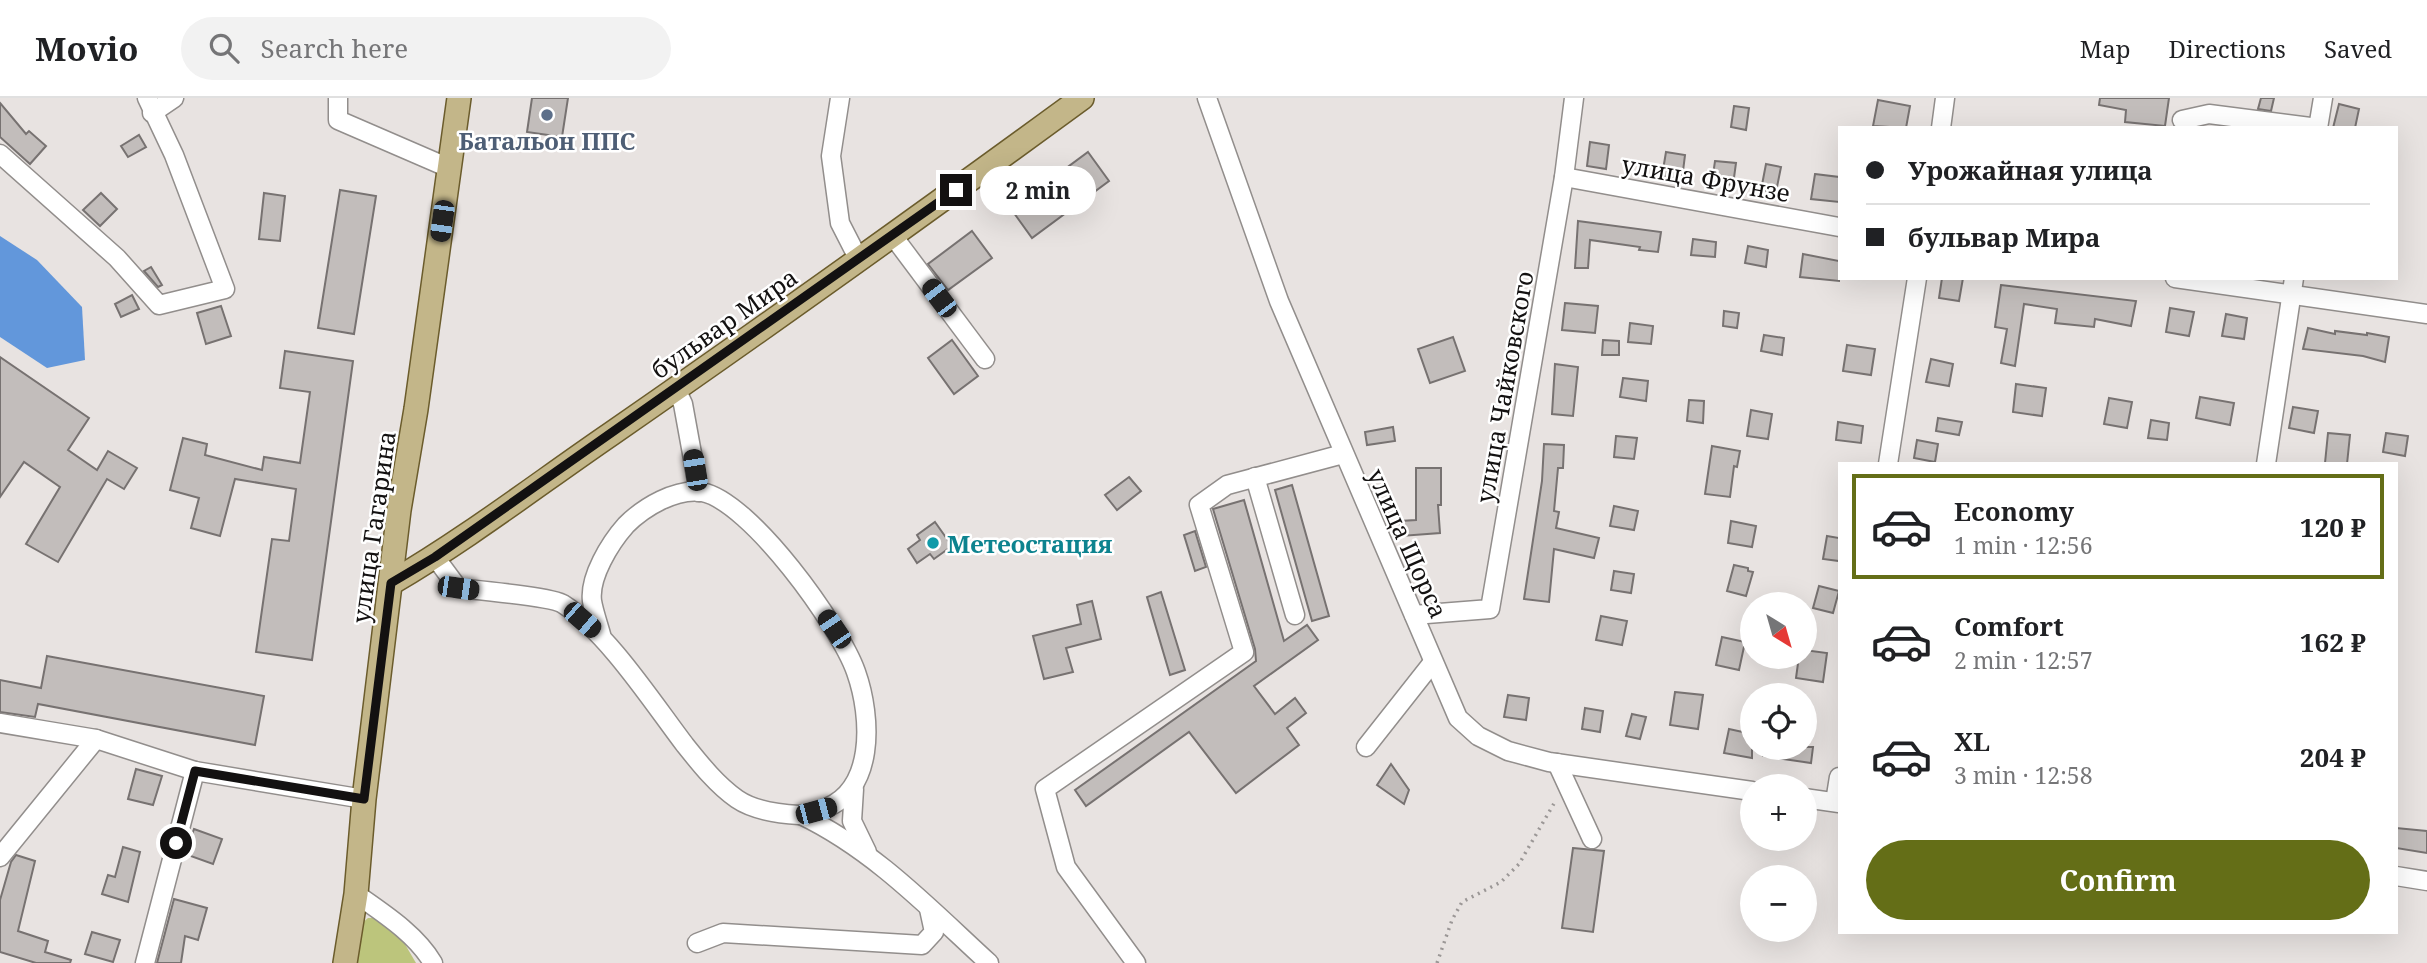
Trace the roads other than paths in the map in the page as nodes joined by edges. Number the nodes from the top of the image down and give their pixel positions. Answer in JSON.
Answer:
{"nodes":[{"id":1,"x":174,"y":98,"type":"edge"},
{"id":2,"x":338,"y":98,"type":"edge"},
{"id":3,"x":459,"y":98,"type":"edge"},
{"id":4,"x":840,"y":98,"type":"edge"},
{"id":5,"x":1082,"y":98,"type":"edge"},
{"id":6,"x":1574,"y":98,"type":"edge"},
{"id":7,"x":1945,"y":98,"type":"edge"},
{"id":8,"x":2323,"y":98,"type":"edge"},
{"id":9,"x":1211,"y":100,"type":"edge"},
{"id":10,"x":149,"y":105,"type":"edge"},
{"id":11,"x":2182,"y":120,"type":"dead end"},
{"id":12,"x":1941,"y":126,"type":"edge"},
{"id":13,"x":2302,"y":126,"type":"edge"},
{"id":14,"x":2318,"y":126,"type":"edge"},
{"id":15,"x":0,"y":154,"type":"edge"},
{"id":16,"x":449,"y":168,"type":"junction"},
{"id":17,"x":1564,"y":177,"type":"junction"},
{"id":18,"x":1838,"y":227,"type":"edge"},
{"id":19,"x":892,"y":236,"type":"junction"},
{"id":20,"x":859,"y":260,"type":"junction"},
{"id":21,"x":1917,"y":280,"type":"edge"},
{"id":22,"x":2201,"y":280,"type":"edge"},
{"id":23,"x":2292,"y":287,"type":"edge"},
{"id":24,"x":2427,"y":314,"type":"edge"},
{"id":25,"x":985,"y":359,"type":"dead end"},
{"id":26,"x":676,"y":389,"type":"junction"},
{"id":27,"x":1343,"y":454,"type":"junction"},
{"id":28,"x":1888,"y":462,"type":"edge"},
{"id":29,"x":2266,"y":462,"type":"edge"},
{"id":30,"x":1255,"y":477,"type":"junction"},
{"id":31,"x":699,"y":492,"type":"junction"},
{"id":32,"x":435,"y":557,"type":"junction"},
{"id":33,"x":391,"y":583,"type":"junction"},
{"id":34,"x":1295,"y":615,"type":"dead end"},
{"id":35,"x":1414,"y":615,"type":"junction"},
{"id":36,"x":602,"y":638,"type":"junction"},
{"id":37,"x":1433,"y":662,"type":"junction"},
{"id":38,"x":0,"y":723,"type":"edge"},
{"id":39,"x":96,"y":738,"type":"junction"},
{"id":40,"x":1366,"y":747,"type":"dead end"},
{"id":41,"x":1557,"y":763,"type":"junction"},
{"id":42,"x":195,"y":771,"type":"junction"},
{"id":43,"x":854,"y":789,"type":"junction"},
{"id":44,"x":1740,"y":789,"type":"edge"},
{"id":45,"x":364,"y":799,"type":"junction"},
{"id":46,"x":1817,"y":800,"type":"edge"},
{"id":47,"x":1837,"y":803,"type":"edge"},
{"id":48,"x":801,"y":815,"type":"junction"},
{"id":49,"x":1592,"y":839,"type":"dead end"},
{"id":50,"x":869,"y":855,"type":"junction"},
{"id":51,"x":0,"y":857,"type":"edge"},
{"id":52,"x":2398,"y":876,"type":"edge"},
{"id":53,"x":2427,"y":881,"type":"edge"},
{"id":54,"x":356,"y":894,"type":"junction"},
{"id":55,"x":929,"y":909,"type":"junction"},
{"id":56,"x":697,"y":943,"type":"dead end"},
{"id":57,"x":145,"y":963,"type":"edge"},
{"id":58,"x":345,"y":963,"type":"edge"},
{"id":59,"x":433,"y":963,"type":"edge"},
{"id":60,"x":989,"y":963,"type":"edge"},
{"id":61,"x":1136,"y":963,"type":"edge"}],
"edges":[{"from":1,"to":10,"type":"street"},
{"from":2,"to":16,"type":"street"},
{"from":3,"to":16,"type":"main road","name":"улица Гагарина"},
{"from":4,"to":20,"type":"street"},
{"from":5,"to":19,"type":"main road","name":"бульвар Мира"},
{"from":6,"to":17,"type":"street","name":"улица Чайковского"},
{"from":7,"to":12,"type":"street"},
{"from":8,"to":14,"type":"street"},
{"from":9,"to":27,"type":"street","name":"улица Щорса"},
{"from":10,"to":15,"type":"street"},
{"from":11,"to":13,"type":"street"},
{"from":16,"to":33,"type":"main road","name":"улица Гагарина"},
{"from":17,"to":18,"type":"street","name":"улица Фрунзе"},
{"from":17,"to":35,"type":"street","name":"улица Чайковского"},
{"from":19,"to":20,"type":"main road","name":"бульвар Мира"},
{"from":19,"to":25,"type":"street"},
{"from":20,"to":26,"type":"main road","name":"бульвар Мира"},
{"from":21,"to":28,"type":"street"},
{"from":22,"to":23,"type":"street"},
{"from":23,"to":24,"type":"street"},
{"from":23,"to":29,"type":"street"},
{"from":26,"to":31,"type":"street"},
{"from":26,"to":32,"type":"main road","name":"бульвар Мира"},
{"from":27,"to":30,"type":"street"},
{"from":27,"to":35,"type":"street","name":"улица Щорса"},
{"from":30,"to":34,"type":"street"},
{"from":30,"to":61,"type":"street"},
{"from":31,"to":36,"type":"street"},
{"from":31,"to":43,"type":"street"},
{"from":32,"to":33,"type":"main road","name":"бульвар Мира"},
{"from":32,"to":36,"type":"street"},
{"from":33,"to":45,"type":"main road","name":"улица Гагарина"},
{"from":35,"to":37,"type":"street","name":"улица Щорса"},
{"from":36,"to":48,"type":"street"},
{"from":37,"to":40,"type":"street"},
{"from":37,"to":41,"type":"street","name":"улица Щорса"},
{"from":38,"to":39,"type":"street"},
{"from":39,"to":42,"type":"street"},
{"from":39,"to":51,"type":"street"},
{"from":41,"to":44,"type":"street","name":"улица Щорса"},
{"from":41,"to":49,"type":"street"},
{"from":42,"to":45,"type":"street"},
{"from":42,"to":57,"type":"street"},
{"from":43,"to":48,"type":"street"},
{"from":43,"to":50,"type":"street"},
{"from":45,"to":54,"type":"main road","name":"улица Гагарина"},
{"from":46,"to":47,"type":"street"},
{"from":48,"to":50,"type":"street"},
{"from":50,"to":55,"type":"street"},
{"from":52,"to":53,"type":"street"},
{"from":54,"to":58,"type":"main road","name":"улица Гагарина"},
{"from":54,"to":59,"type":"street"},
{"from":55,"to":56,"type":"street"},
{"from":55,"to":60,"type":"street"}]}
